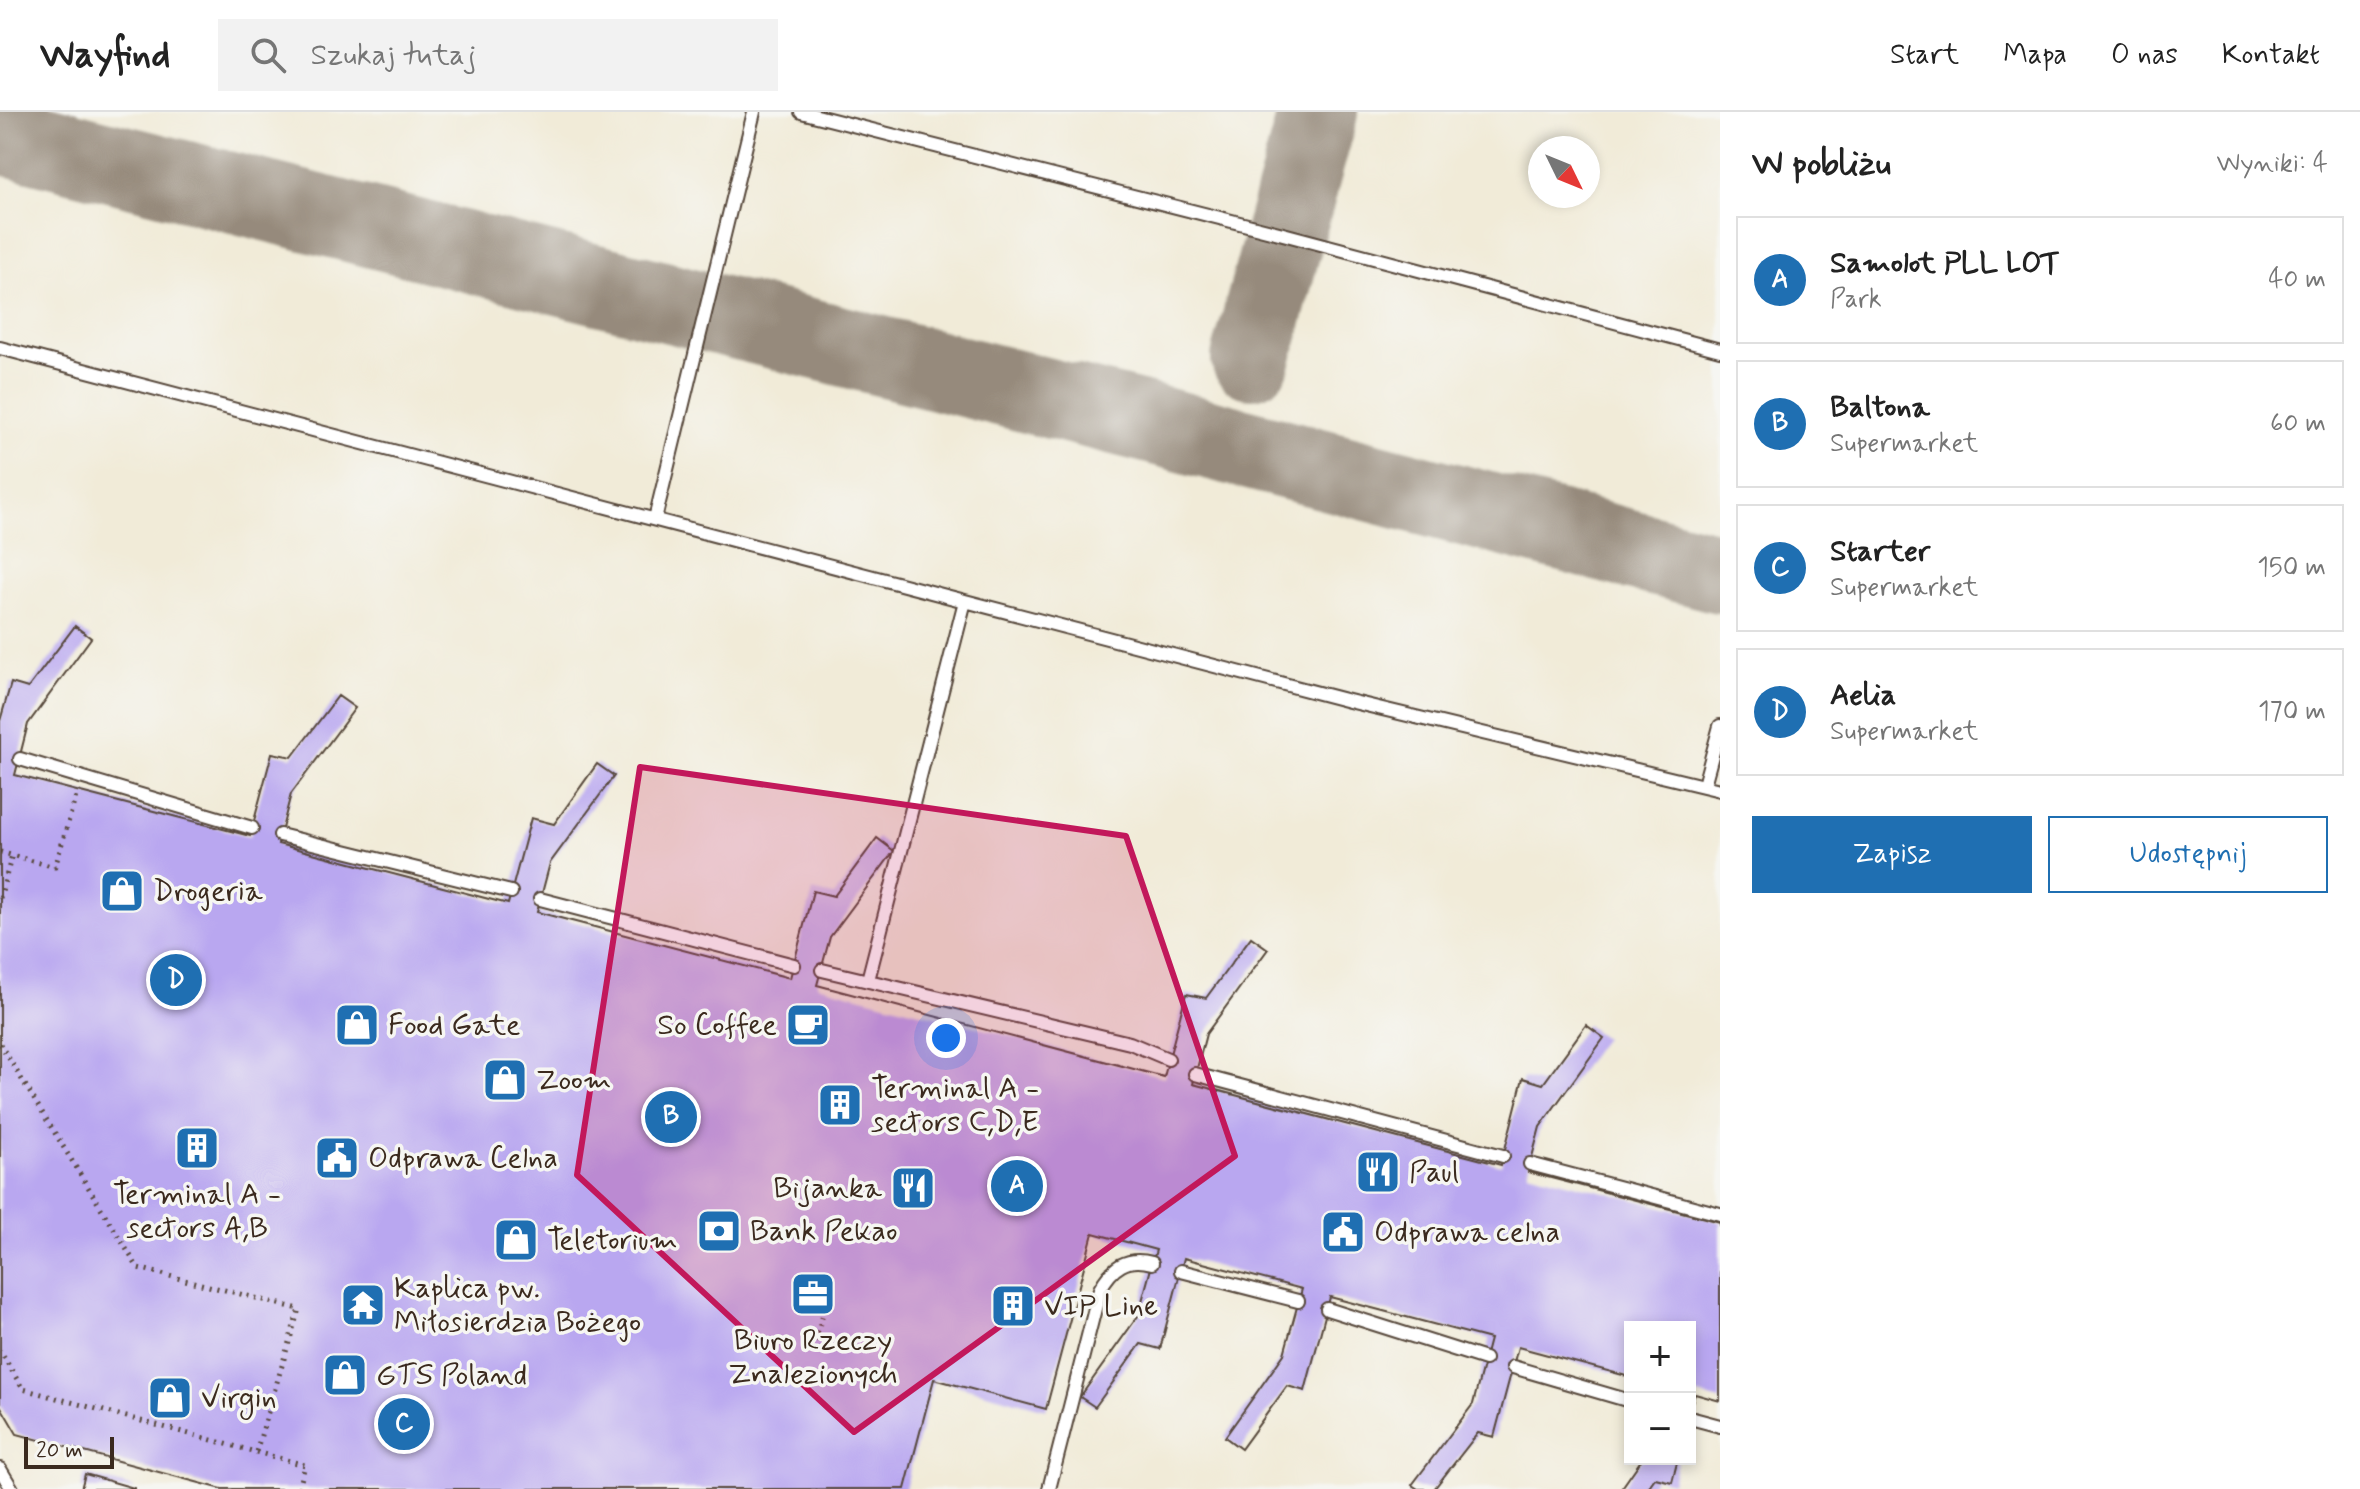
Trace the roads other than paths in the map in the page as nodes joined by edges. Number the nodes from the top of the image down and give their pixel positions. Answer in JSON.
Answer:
{"nodes":[{"id":1,"x":754,"y":112,"type":"edge"},
{"id":2,"x":801,"y":112,"type":"edge"},
{"id":3,"x":0,"y":348,"type":"edge"},
{"id":4,"x":1720,"y":350,"type":"edge"},
{"id":5,"x":655,"y":519,"type":"junction"},
{"id":6,"x":965,"y":601,"type":"junction"},
{"id":7,"x":1720,"y":726,"type":"edge"},
{"id":8,"x":20,"y":759,"type":"dead end"},
{"id":9,"x":1704,"y":785,"type":"junction"},
{"id":10,"x":1720,"y":790,"type":"edge"},
{"id":11,"x":252,"y":828,"type":"dead end"},
{"id":12,"x":280,"y":835,"type":"dead end"},
{"id":13,"x":511,"y":892,"type":"dead end"},
{"id":14,"x":540,"y":899,"type":"dead end"},
{"id":15,"x":794,"y":965,"type":"dead end"},
{"id":16,"x":822,"y":970,"type":"dead end"},
{"id":17,"x":868,"y":980,"type":"junction"},
{"id":18,"x":1168,"y":1059,"type":"dead end"},
{"id":19,"x":1195,"y":1074,"type":"dead end"},
{"id":20,"x":1503,"y":1156,"type":"dead end"},
{"id":21,"x":1530,"y":1164,"type":"dead end"},
{"id":22,"x":1720,"y":1214,"type":"edge"},
{"id":23,"x":1152,"y":1263,"type":"dead end"},
{"id":24,"x":1181,"y":1271,"type":"dead end"},
{"id":25,"x":1298,"y":1301,"type":"dead end"},
{"id":26,"x":1327,"y":1309,"type":"dead end"},
{"id":27,"x":1485,"y":1359,"type":"dead end"},
{"id":28,"x":1513,"y":1367,"type":"dead end"},
{"id":29,"x":1624,"y":1399,"type":"edge"},
{"id":30,"x":1696,"y":1420,"type":"edge"},
{"id":31,"x":1720,"y":1426,"type":"edge"},
{"id":32,"x":0,"y":1469,"type":"edge"},
{"id":33,"x":12,"y":1489,"type":"edge"},
{"id":34,"x":1049,"y":1489,"type":"edge"}],
"edges":[{"from":1,"to":5,"type":"lane"},
{"from":2,"to":4,"type":"lane"},
{"from":3,"to":5,"type":"lane"},
{"from":5,"to":6,"type":"lane"},
{"from":6,"to":9,"type":"lane"},
{"from":6,"to":17,"type":"lane"},
{"from":7,"to":9,"type":"lane"},
{"from":8,"to":11,"type":"lane"},
{"from":9,"to":10,"type":"lane"},
{"from":12,"to":13,"type":"lane"},
{"from":14,"to":15,"type":"lane"},
{"from":16,"to":17,"type":"lane"},
{"from":17,"to":18,"type":"lane"},
{"from":19,"to":20,"type":"lane"},
{"from":21,"to":22,"type":"lane"},
{"from":23,"to":34,"type":"lane"},
{"from":24,"to":25,"type":"lane"},
{"from":26,"to":27,"type":"lane"},
{"from":28,"to":29,"type":"lane"},
{"from":30,"to":31,"type":"lane"},
{"from":32,"to":33,"type":"lane"}]}
